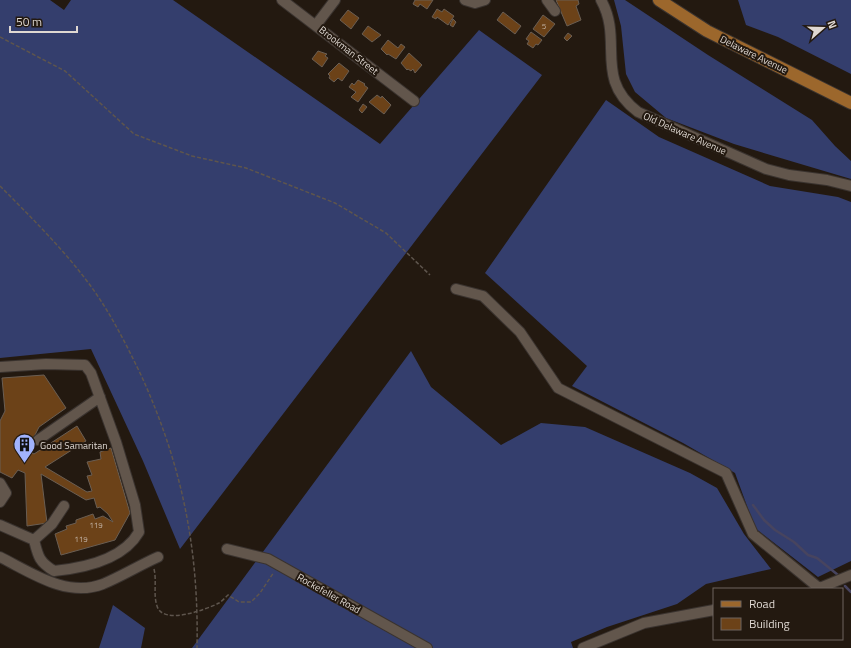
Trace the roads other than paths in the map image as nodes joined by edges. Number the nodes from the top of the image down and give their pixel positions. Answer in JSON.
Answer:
{"nodes":[{"id":1,"x":282,"y":0,"type":"edge"},
{"id":2,"x":335,"y":0,"type":"edge"},
{"id":3,"x":466,"y":0,"type":"edge"},
{"id":4,"x":485,"y":0,"type":"edge"},
{"id":5,"x":547,"y":0,"type":"edge"},
{"id":6,"x":601,"y":0,"type":"edge"},
{"id":7,"x":659,"y":0,"type":"edge"},
{"id":8,"x":555,"y":11,"type":"dead end"},
{"id":9,"x":316,"y":25,"type":"junction"},
{"id":10,"x":414,"y":101,"type":"dead end"},
{"id":11,"x":851,"y":102,"type":"edge"},
{"id":12,"x":851,"y":186,"type":"edge"},
{"id":13,"x":456,"y":288,"type":"dead end"},
{"id":14,"x":0,"y":367,"type":"edge"},
{"id":15,"x":100,"y":397,"type":"junction"},
{"id":16,"x":38,"y":440,"type":"dead end"},
{"id":17,"x":0,"y":483,"type":"edge"},
{"id":18,"x":0,"y":502,"type":"edge"},
{"id":19,"x":64,"y":506,"type":"dead end"},
{"id":20,"x":0,"y":525,"type":"edge"},
{"id":21,"x":34,"y":540,"type":"junction"},
{"id":22,"x":227,"y":549,"type":"dead end"},
{"id":23,"x":0,"y":557,"type":"edge"},
{"id":24,"x":155,"y":558,"type":"road end"},
{"id":25,"x":851,"y":575,"type":"edge"},
{"id":26,"x":817,"y":588,"type":"edge"},
{"id":27,"x":820,"y":588,"type":"edge"},
{"id":28,"x":713,"y":610,"type":"edge"},
{"id":29,"x":428,"y":648,"type":"edge"},
{"id":30,"x":583,"y":648,"type":"edge"}],
"edges":[{"from":1,"to":9,"type":"street","name":"Brookman Street"},
{"from":2,"to":9,"type":"street"},
{"from":3,"to":4,"type":"street"},
{"from":5,"to":8,"type":"street"},
{"from":6,"to":12,"type":"street","name":"Old Delaware Avenue"},
{"from":7,"to":11,"type":"main road","name":"Delaware Avenue"},
{"from":9,"to":10,"type":"street","name":"Brookman Street"},
{"from":13,"to":26,"type":"street"},
{"from":14,"to":15,"type":"street"},
{"from":15,"to":16,"type":"street"},
{"from":15,"to":21,"type":"street"},
{"from":17,"to":18,"type":"street"},
{"from":19,"to":21,"type":"street"},
{"from":20,"to":21,"type":"street"},
{"from":22,"to":29,"type":"street","name":"Rockefeller Road"},
{"from":23,"to":24,"type":"street"},
{"from":25,"to":27,"type":"street"},
{"from":28,"to":30,"type":"street"}]}
